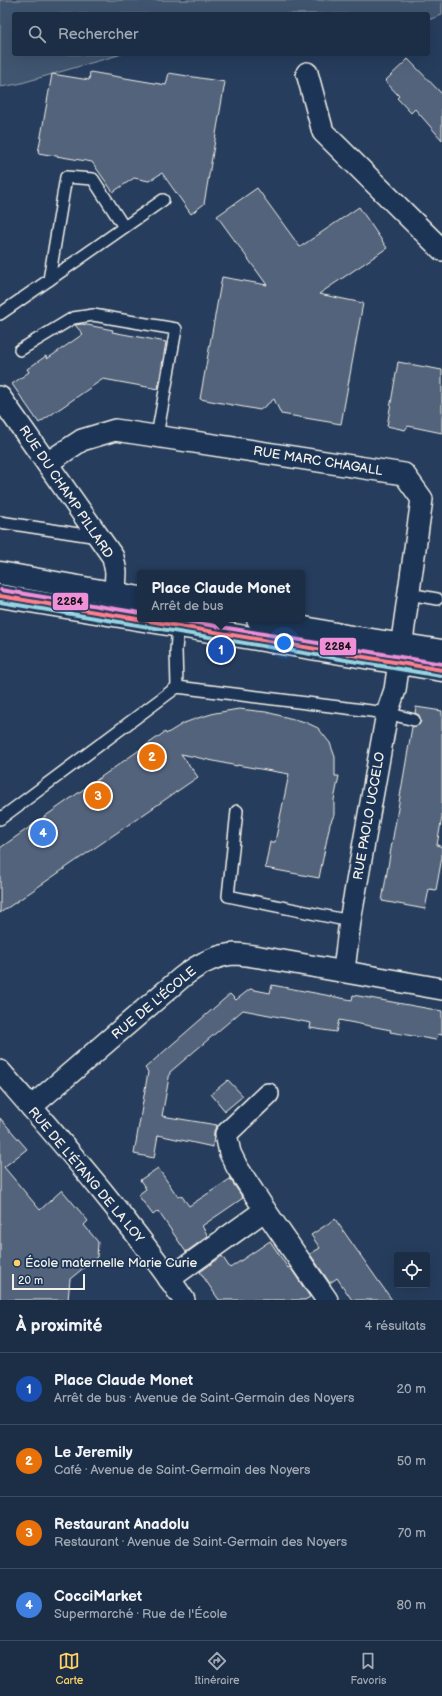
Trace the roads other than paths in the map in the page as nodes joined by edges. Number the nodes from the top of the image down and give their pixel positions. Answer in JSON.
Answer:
{"nodes":[{"id":1,"x":307,"y":73,"type":"dead end"},
{"id":2,"x":163,"y":200,"type":"dead end"},
{"id":3,"x":124,"y":227,"type":"junction"},
{"id":4,"x":442,"y":250,"type":"edge"},
{"id":5,"x":49,"y":280,"type":"junction"},
{"id":6,"x":0,"y":314,"type":"edge"},
{"id":7,"x":20,"y":350,"type":"dead end"},
{"id":8,"x":0,"y":397,"type":"edge"},
{"id":9,"x":157,"y":436,"type":"junction"},
{"id":10,"x":46,"y":463,"type":"junction"},
{"id":11,"x":0,"y":522,"type":"edge"},
{"id":12,"x":99,"y":537,"type":"junction"},
{"id":13,"x":0,"y":573,"type":"edge"},
{"id":14,"x":115,"y":593,"type":"junction"},
{"id":15,"x":409,"y":594,"type":"junction"},
{"id":16,"x":0,"y":596,"type":"edge"},
{"id":17,"x":137,"y":597,"type":"edge"},
{"id":18,"x":437,"y":598,"type":"dead end"},
{"id":19,"x":137,"y":620,"type":"edge"},
{"id":20,"x":149,"y":622,"type":"edge"},
{"id":21,"x":274,"y":622,"type":"edge"},
{"id":22,"x":178,"y":627,"type":"junction"},
{"id":23,"x":442,"y":651,"type":"edge"},
{"id":24,"x":400,"y":653,"type":"junction"},
{"id":25,"x":442,"y":670,"type":"edge"},
{"id":26,"x":177,"y":687,"type":"junction"},
{"id":27,"x":387,"y":713,"type":"junction"},
{"id":28,"x":414,"y":720,"type":"dead end"},
{"id":29,"x":237,"y":811,"type":"dead end"},
{"id":30,"x":0,"y":819,"type":"edge"},
{"id":31,"x":350,"y":922,"type":"junction"},
{"id":32,"x":344,"y":970,"type":"junction"},
{"id":33,"x":442,"y":989,"type":"edge"},
{"id":34,"x":2,"y":1077,"type":"edge"},
{"id":35,"x":268,"y":1094,"type":"dead end"},
{"id":36,"x":31,"y":1107,"type":"junction"},
{"id":37,"x":265,"y":1210,"type":"junction"},
{"id":38,"x":169,"y":1279,"type":"junction"},
{"id":39,"x":184,"y":1300,"type":"edge"},
{"id":40,"x":327,"y":1300,"type":"edge"}],
"edges":[{"from":1,"to":4,"type":"street"},
{"from":2,"to":3,"type":"lane"},
{"from":3,"to":5,"type":"lane"},
{"from":3,"to":5,"type":"lane"},
{"from":5,"to":6,"type":"lane"},
{"from":7,"to":9,"type":"lane"},
{"from":8,"to":10,"type":"street","name":"RUE DU CHAMP PILLARD"},
{"from":9,"to":10,"type":"street","name":"RUE MARC CHAGALL"},
{"from":9,"to":15,"type":"street","name":"RUE MARC CHAGALL"},
{"from":10,"to":12,"type":"street","name":"RUE DU CHAMP PILLARD"},
{"from":11,"to":12,"type":"lane"},
{"from":12,"to":14,"type":"street","name":"RUE DU CHAMP PILLARD"},
{"from":13,"to":14,"type":"main road"},
{"from":14,"to":17,"type":"main road"},
{"from":15,"to":18,"type":"lane"},
{"from":15,"to":24,"type":"street","name":"RUE MARC CHAGALL"},
{"from":16,"to":19,"type":"main road"},
{"from":20,"to":22,"type":"main road"},
{"from":21,"to":24,"type":"main road"},
{"from":22,"to":24,"type":"main road"},
{"from":22,"to":26,"type":"lane"},
{"from":23,"to":24,"type":"main road"},
{"from":24,"to":25,"type":"main road"},
{"from":24,"to":27,"type":"street","name":"RUE PAOLO UCCELO"},
{"from":26,"to":27,"type":"lane"},
{"from":26,"to":30,"type":"lane"},
{"from":27,"to":28,"type":"lane"},
{"from":27,"to":31,"type":"street","name":"RUE PAOLO UCCELO"},
{"from":29,"to":31,"type":"lane"},
{"from":31,"to":32,"type":"street","name":"RUE PAOLO UCCELO"},
{"from":32,"to":33,"type":"street","name":"RUE DE L'ÉCOLE"},
{"from":32,"to":36,"type":"street","name":"RUE DE L'ÉCOLE"},
{"from":34,"to":36,"type":"street","name":"RUE DE L'ÉTANG DE LA LOY"},
{"from":35,"to":37,"type":"street"},
{"from":36,"to":38,"type":"street","name":"RUE DE L'ÉTANG DE LA LOY"},
{"from":37,"to":38,"type":"street"},
{"from":37,"to":40,"type":"street"},
{"from":38,"to":39,"type":"street","name":"RUE DE L'ÉTANG DE LA LOY"}]}
